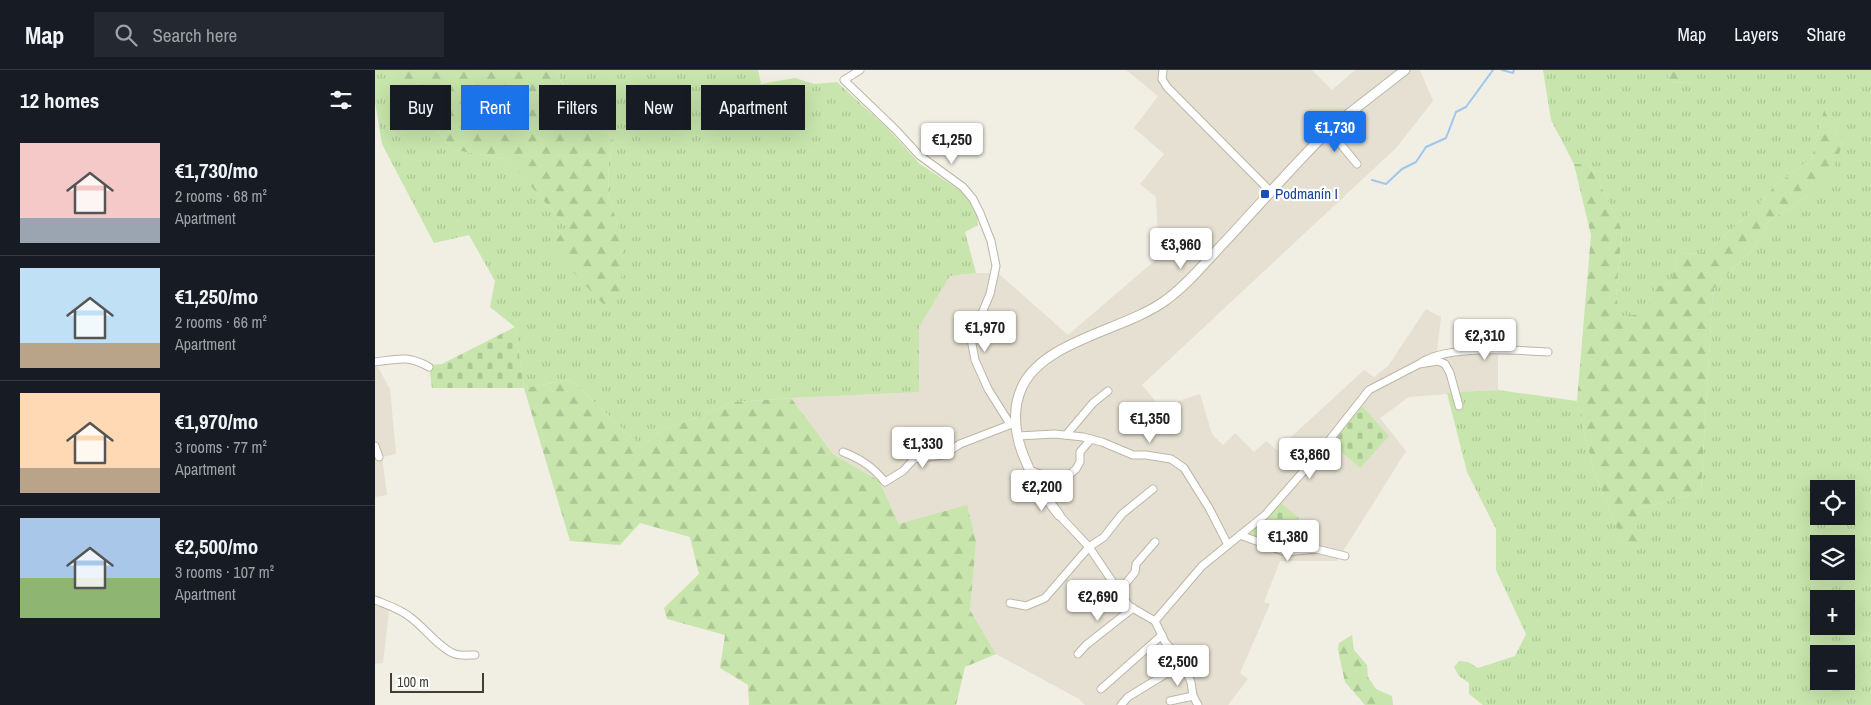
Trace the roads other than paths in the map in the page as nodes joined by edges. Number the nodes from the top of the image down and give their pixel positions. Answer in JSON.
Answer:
{"nodes":[{"id":1,"x":860,"y":70,"type":"edge"},
{"id":2,"x":1163,"y":70,"type":"edge"},
{"id":3,"x":1405,"y":70,"type":"edge"},
{"id":4,"x":1329,"y":130,"type":"junction"},
{"id":5,"x":1357,"y":164,"type":"dead end"},
{"id":6,"x":1271,"y":192,"type":"junction"},
{"id":7,"x":1549,"y":352,"type":"dead end"},
{"id":8,"x":375,"y":362,"type":"edge"},
{"id":9,"x":1419,"y":364,"type":"junction"},
{"id":10,"x":429,"y":367,"type":"dead end"},
{"id":11,"x":1108,"y":391,"type":"dead end"},
{"id":12,"x":1459,"y":406,"type":"dead end"},
{"id":13,"x":1013,"y":424,"type":"junction"},
{"id":14,"x":1065,"y":435,"type":"junction"},
{"id":15,"x":1018,"y":436,"type":"junction"},
{"id":16,"x":1091,"y":439,"type":"junction"},
{"id":17,"x":375,"y":446,"type":"edge"},
{"id":18,"x":843,"y":452,"type":"dead end"},
{"id":19,"x":379,"y":456,"type":"dead end"},
{"id":20,"x":1029,"y":470,"type":"junction"},
{"id":21,"x":1058,"y":485,"type":"junction"},
{"id":22,"x":1153,"y":489,"type":"dead end"},
{"id":23,"x":1043,"y":494,"type":"junction"},
{"id":24,"x":1059,"y":515,"type":"joint"},
{"id":25,"x":1240,"y":534,"type":"junction"},
{"id":26,"x":1155,"y":542,"type":"dead end"},
{"id":27,"x":1228,"y":545,"type":"junction"},
{"id":28,"x":1089,"y":547,"type":"junction"},
{"id":29,"x":1345,"y":556,"type":"dead end"},
{"id":30,"x":1119,"y":592,"type":"junction"},
{"id":31,"x":375,"y":600,"type":"edge"},
{"id":32,"x":1010,"y":603,"type":"dead end"},
{"id":33,"x":1133,"y":608,"type":"junction"},
{"id":34,"x":1155,"y":621,"type":"junction"},
{"id":35,"x":1161,"y":635,"type":"junction"},
{"id":36,"x":1078,"y":654,"type":"dead end"},
{"id":37,"x":475,"y":655,"type":"dead end"},
{"id":38,"x":1183,"y":664,"type":"junction"},
{"id":39,"x":1101,"y":689,"type":"dead end"},
{"id":40,"x":1193,"y":696,"type":"junction"},
{"id":41,"x":1170,"y":701,"type":"dead end"},
{"id":42,"x":1121,"y":705,"type":"edge"},
{"id":43,"x":1198,"y":705,"type":"edge"}],
"edges":[{"from":1,"to":13,"type":"street"},
{"from":2,"to":6,"type":"street"},
{"from":3,"to":4,"type":"street"},
{"from":4,"to":5,"type":"street"},
{"from":4,"to":6,"type":"street"},
{"from":6,"to":13,"type":"street"},
{"from":7,"to":9,"type":"street"},
{"from":8,"to":10,"type":"street"},
{"from":9,"to":12,"type":"street"},
{"from":9,"to":25,"type":"street"},
{"from":11,"to":14,"type":"street"},
{"from":13,"to":15,"type":"street"},
{"from":13,"to":18,"type":"street"},
{"from":14,"to":15,"type":"street"},
{"from":14,"to":16,"type":"street"},
{"from":15,"to":20,"type":"street"},
{"from":16,"to":21,"type":"street"},
{"from":16,"to":27,"type":"street"},
{"from":17,"to":19,"type":"street"},
{"from":20,"to":21,"type":"street"},
{"from":20,"to":23,"type":"street"},
{"from":21,"to":23,"type":"street"},
{"from":22,"to":28,"type":"street"},
{"from":23,"to":24,"type":"street"},
{"from":24,"to":28,"type":"street"},
{"from":25,"to":27,"type":"street"},
{"from":25,"to":29,"type":"street"},
{"from":26,"to":30,"type":"street"},
{"from":27,"to":34,"type":"street"},
{"from":28,"to":30,"type":"street"},
{"from":28,"to":32,"type":"street"},
{"from":30,"to":33,"type":"street"},
{"from":31,"to":37,"type":"street"},
{"from":33,"to":34,"type":"street"},
{"from":33,"to":36,"type":"street"},
{"from":34,"to":35,"type":"street"},
{"from":35,"to":38,"type":"street"},
{"from":35,"to":39,"type":"street"},
{"from":38,"to":40,"type":"street"},
{"from":38,"to":42,"type":"street"},
{"from":40,"to":41,"type":"street"},
{"from":40,"to":43,"type":"street"}]}
